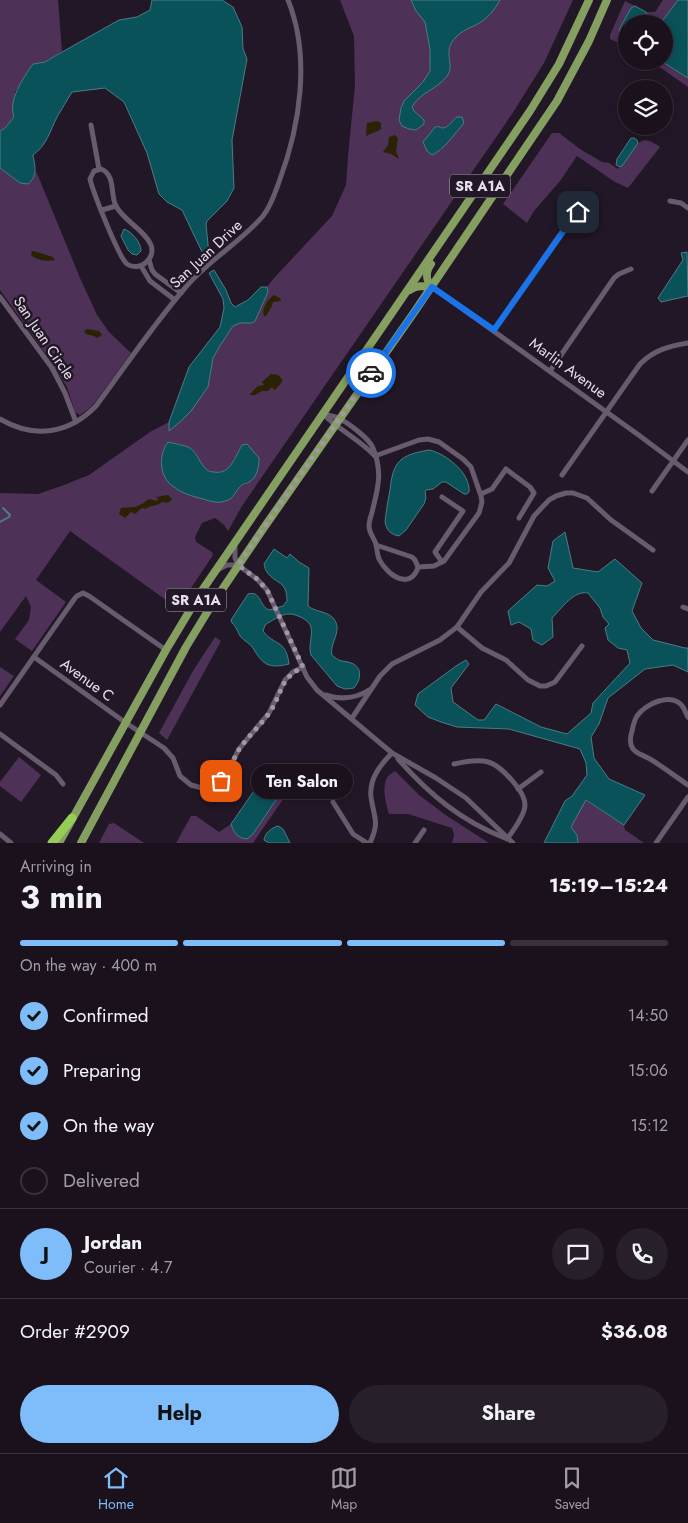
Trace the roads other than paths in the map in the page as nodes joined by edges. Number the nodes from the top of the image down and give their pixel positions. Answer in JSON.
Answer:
{"nodes":[{"id":1,"x":288,"y":0,"type":"edge"},
{"id":2,"x":590,"y":0,"type":"edge"},
{"id":3,"x":607,"y":0,"type":"edge"},
{"id":4,"x":91,"y":125,"type":"dead end"},
{"id":5,"x":99,"y":169,"type":"junction"},
{"id":6,"x":472,"y":198,"type":"junction"},
{"id":7,"x":670,"y":201,"type":"dead end"},
{"id":8,"x":116,"y":206,"type":"junction"},
{"id":9,"x":688,"y":208,"type":"edge"},
{"id":10,"x":583,"y":209,"type":"dead end"},
{"id":11,"x":102,"y":210,"type":"junction"},
{"id":12,"x":149,"y":260,"type":"junction"},
{"id":13,"x":141,"y":266,"type":"junction"},
{"id":14,"x":631,"y":269,"type":"dead end"},
{"id":15,"x":160,"y":279,"type":"junction"},
{"id":16,"x":155,"y":285,"type":"junction"},
{"id":17,"x":432,"y":287,"type":"junction"},
{"id":18,"x":181,"y":293,"type":"junction"},
{"id":19,"x":405,"y":294,"type":"junction"},
{"id":20,"x":0,"y":297,"type":"edge"},
{"id":21,"x":175,"y":300,"type":"junction"},
{"id":22,"x":494,"y":330,"type":"junction"},
{"id":23,"x":688,"y":343,"type":"edge"},
{"id":24,"x":550,"y":371,"type":"junction"},
{"id":25,"x":607,"y":412,"type":"junction"},
{"id":26,"x":323,"y":414,"type":"junction"},
{"id":27,"x":0,"y":420,"type":"edge"},
{"id":28,"x":76,"y":422,"type":"junction"},
{"id":29,"x":337,"y":422,"type":"junction"},
{"id":30,"x":688,"y":440,"type":"edge"},
{"id":31,"x":375,"y":456,"type":"junction"},
{"id":32,"x":673,"y":461,"type":"junction"},
{"id":33,"x":688,"y":472,"type":"edge"},
{"id":34,"x":562,"y":475,"type":"dead end"},
{"id":35,"x":652,"y":491,"type":"dead end"},
{"id":36,"x":481,"y":494,"type":"junction"},
{"id":37,"x":442,"y":496,"type":"dead end"},
{"id":38,"x":519,"y":518,"type":"dead end"},
{"id":39,"x":235,"y":541,"type":"junction"},
{"id":40,"x":376,"y":545,"type":"junction"},
{"id":41,"x":653,"y":550,"type":"dead end"},
{"id":42,"x":442,"y":562,"type":"junction"},
{"id":43,"x":238,"y":565,"type":"junction"},
{"id":44,"x":418,"y":567,"type":"junction"},
{"id":45,"x":215,"y":571,"type":"junction"},
{"id":46,"x":457,"y":627,"type":"junction"},
{"id":47,"x":582,"y":646,"type":"dead end"},
{"id":48,"x":166,"y":650,"type":"junction"},
{"id":49,"x":34,"y":657,"type":"junction"},
{"id":50,"x":303,"y":667,"type":"junction"},
{"id":51,"x":372,"y":689,"type":"junction"},
{"id":52,"x":322,"y":694,"type":"junction"},
{"id":53,"x":0,"y":705,"type":"edge"},
{"id":54,"x":688,"y":717,"type":"edge"},
{"id":55,"x":352,"y":718,"type":"junction"},
{"id":56,"x":126,"y":723,"type":"junction"},
{"id":57,"x":140,"y":732,"type":"junction"},
{"id":58,"x":0,"y":734,"type":"edge"},
{"id":59,"x":392,"y":753,"type":"junction"},
{"id":60,"x":454,"y":764,"type":"dead end"},
{"id":61,"x":541,"y":772,"type":"dead end"},
{"id":62,"x":63,"y":784,"type":"dead end"},
{"id":63,"x":688,"y":785,"type":"edge"},
{"id":64,"x":518,"y":789,"type":"junction"},
{"id":65,"x":688,"y":797,"type":"edge"},
{"id":66,"x":333,"y":802,"type":"dead end"},
{"id":67,"x":72,"y":818,"type":"junction"},
{"id":68,"x":424,"y":830,"type":"dead end"},
{"id":69,"x":0,"y":834,"type":"edge"},
{"id":70,"x":510,"y":841,"type":"edge"},
{"id":71,"x":11,"y":843,"type":"edge"},
{"id":72,"x":52,"y":843,"type":"edge"},
{"id":73,"x":59,"y":843,"type":"edge"},
{"id":74,"x":81,"y":843,"type":"edge"},
{"id":75,"x":368,"y":843,"type":"edge"},
{"id":76,"x":415,"y":843,"type":"edge"},
{"id":77,"x":656,"y":843,"type":"edge"}],
"edges":[{"from":1,"to":18,"type":"street","name":"San Juan Drive"},
{"from":2,"to":6,"type":"main road","number":"SR A1A"},
{"from":3,"to":17,"type":"main road","number":"SR A1A"},
{"from":4,"to":5,"type":"street"},
{"from":5,"to":8,"type":"street"},
{"from":5,"to":11,"type":"street"},
{"from":6,"to":17,"type":"main road"},
{"from":6,"to":19,"type":"main road","number":"SR A1A"},
{"from":7,"to":9,"type":"street"},
{"from":8,"to":11,"type":"street"},
{"from":8,"to":12,"type":"street"},
{"from":10,"to":22,"type":"street"},
{"from":11,"to":13,"type":"street"},
{"from":12,"to":13,"type":"street"},
{"from":12,"to":15,"type":"street"},
{"from":13,"to":16,"type":"street"},
{"from":14,"to":24,"type":"street"},
{"from":15,"to":16,"type":"street"},
{"from":15,"to":18,"type":"street"},
{"from":16,"to":21,"type":"street"},
{"from":17,"to":19,"type":"main road"},
{"from":17,"to":22,"type":"street","name":"Marlin Avenue"},
{"from":17,"to":29,"type":"main road","number":"SR A1A"},
{"from":18,"to":21,"type":"street","name":"San Juan Drive"},
{"from":19,"to":26,"type":"main road","number":"SR A1A"},
{"from":20,"to":28,"type":"street","name":"San Juan Circle"},
{"from":21,"to":28,"type":"street","name":"San Juan Drive"},
{"from":22,"to":24,"type":"street","name":"Marlin Avenue"},
{"from":23,"to":25,"type":"street"},
{"from":24,"to":25,"type":"street","name":"Marlin Avenue"},
{"from":25,"to":32,"type":"street","name":"Marlin Avenue"},
{"from":25,"to":34,"type":"street"},
{"from":26,"to":29,"type":"street"},
{"from":26,"to":39,"type":"main road","number":"SR A1A"},
{"from":27,"to":28,"type":"street","name":"San Juan Drive"},
{"from":29,"to":31,"type":"street"},
{"from":29,"to":43,"type":"main road","number":"SR A1A"},
{"from":30,"to":32,"type":"street"},
{"from":31,"to":36,"type":"street"},
{"from":31,"to":40,"type":"street"},
{"from":32,"to":33,"type":"street","name":"Marlin Avenue"},
{"from":32,"to":35,"type":"street"},
{"from":36,"to":38,"type":"street"},
{"from":36,"to":42,"type":"street"},
{"from":37,"to":42,"type":"street"},
{"from":39,"to":43,"type":"street"},
{"from":39,"to":45,"type":"main road","number":"SR A1A"},
{"from":40,"to":44,"type":"street"},
{"from":40,"to":44,"type":"street"},
{"from":41,"to":46,"type":"street"},
{"from":42,"to":44,"type":"street"},
{"from":43,"to":45,"type":"street"},
{"from":43,"to":50,"type":"street"},
{"from":43,"to":57,"type":"main road","number":"SR A1A"},
{"from":45,"to":48,"type":"main road","number":"SR A1A"},
{"from":46,"to":47,"type":"street"},
{"from":46,"to":51,"type":"street"},
{"from":48,"to":49,"type":"street"},
{"from":48,"to":56,"type":"main road","number":"SR A1A"},
{"from":49,"to":53,"type":"street"},
{"from":49,"to":56,"type":"street","name":"Avenue C"},
{"from":50,"to":52,"type":"street"},
{"from":50,"to":57,"type":"street","name":"Avenue C"},
{"from":51,"to":52,"type":"street"},
{"from":51,"to":55,"type":"street"},
{"from":52,"to":55,"type":"street"},
{"from":54,"to":63,"type":"street"},
{"from":55,"to":59,"type":"street"},
{"from":56,"to":57,"type":"street","name":"Avenue C"},
{"from":56,"to":67,"type":"main road","number":"SR A1A"},
{"from":57,"to":74,"type":"main road","number":"SR A1A"},
{"from":58,"to":62,"type":"street"},
{"from":59,"to":70,"type":"street"},
{"from":59,"to":70,"type":"street"},
{"from":59,"to":75,"type":"street"},
{"from":60,"to":64,"type":"street"},
{"from":61,"to":64,"type":"street"},
{"from":64,"to":70,"type":"street"},
{"from":65,"to":77,"type":"street"},
{"from":66,"to":75,"type":"street"},
{"from":67,"to":72,"type":"highway"},
{"from":67,"to":73,"type":"main road","number":"SR A1A"},
{"from":68,"to":76,"type":"street"},
{"from":69,"to":71,"type":"street"}]}
